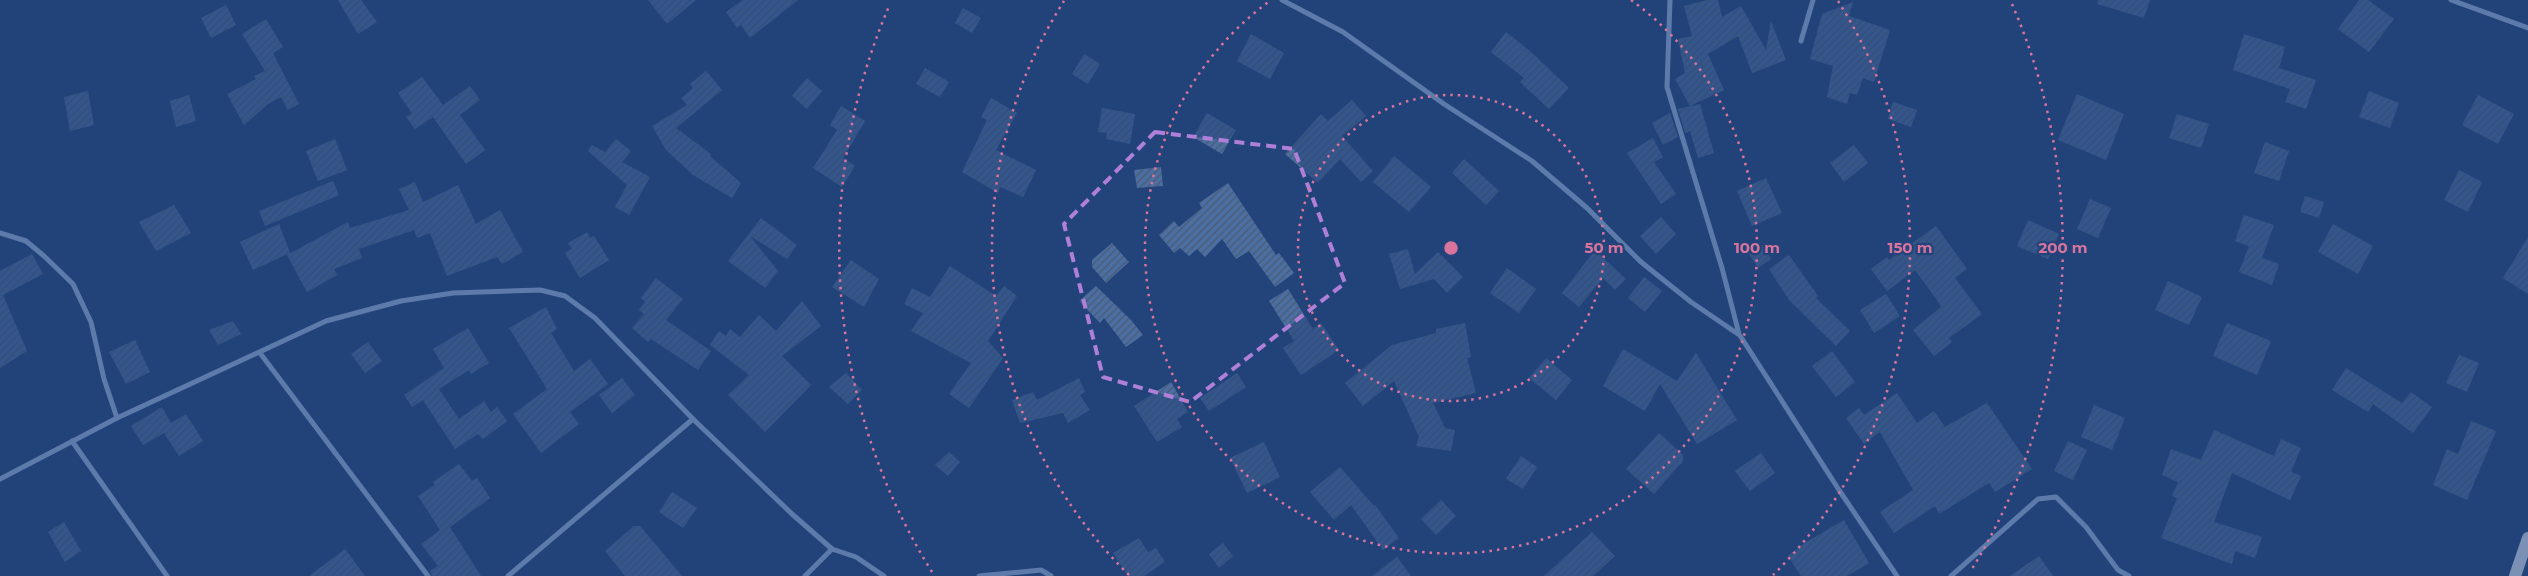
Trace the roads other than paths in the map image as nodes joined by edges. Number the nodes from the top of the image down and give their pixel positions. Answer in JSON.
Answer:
{"nodes":[{"id":1,"x":1282,"y":0,"type":"edge"},
{"id":2,"x":1670,"y":0,"type":"edge"},
{"id":3,"x":1813,"y":0,"type":"edge"},
{"id":4,"x":2451,"y":0,"type":"edge"},
{"id":5,"x":2528,"y":28,"type":"edge"},
{"id":6,"x":1801,"y":41,"type":"dead end"},
{"id":7,"x":0,"y":234,"type":"edge"},
{"id":8,"x":1739,"y":334,"type":"junction"},
{"id":9,"x":260,"y":353,"type":"junction"},
{"id":10,"x":117,"y":418,"type":"junction"},
{"id":11,"x":693,"y":419,"type":"junction"},
{"id":12,"x":72,"y":441,"type":"junction"},
{"id":13,"x":0,"y":479,"type":"edge"},
{"id":14,"x":2528,"y":538,"type":"edge"},
{"id":15,"x":832,"y":549,"type":"junction"},
{"id":16,"x":167,"y":576,"type":"edge"},
{"id":17,"x":428,"y":576,"type":"edge"},
{"id":18,"x":508,"y":576,"type":"edge"},
{"id":19,"x":805,"y":576,"type":"edge"},
{"id":20,"x":884,"y":576,"type":"edge"},
{"id":21,"x":979,"y":576,"type":"edge"},
{"id":22,"x":1051,"y":576,"type":"edge"},
{"id":23,"x":1897,"y":576,"type":"edge"},
{"id":24,"x":1951,"y":576,"type":"edge"},
{"id":25,"x":2129,"y":576,"type":"edge"},
{"id":26,"x":2515,"y":576,"type":"edge"}],
"edges":[{"from":1,"to":8,"type":"street"},
{"from":2,"to":8,"type":"street"},
{"from":3,"to":6,"type":"street"},
{"from":4,"to":5,"type":"street"},
{"from":7,"to":10,"type":"street"},
{"from":8,"to":23,"type":"street"},
{"from":9,"to":10,"type":"street"},
{"from":9,"to":11,"type":"street"},
{"from":9,"to":17,"type":"street"},
{"from":10,"to":12,"type":"street"},
{"from":11,"to":15,"type":"street"},
{"from":11,"to":18,"type":"street"},
{"from":12,"to":13,"type":"street"},
{"from":12,"to":16,"type":"street"},
{"from":14,"to":26,"type":"main road"},
{"from":15,"to":19,"type":"street"},
{"from":15,"to":20,"type":"street"},
{"from":21,"to":22,"type":"street"},
{"from":24,"to":25,"type":"street"}]}
